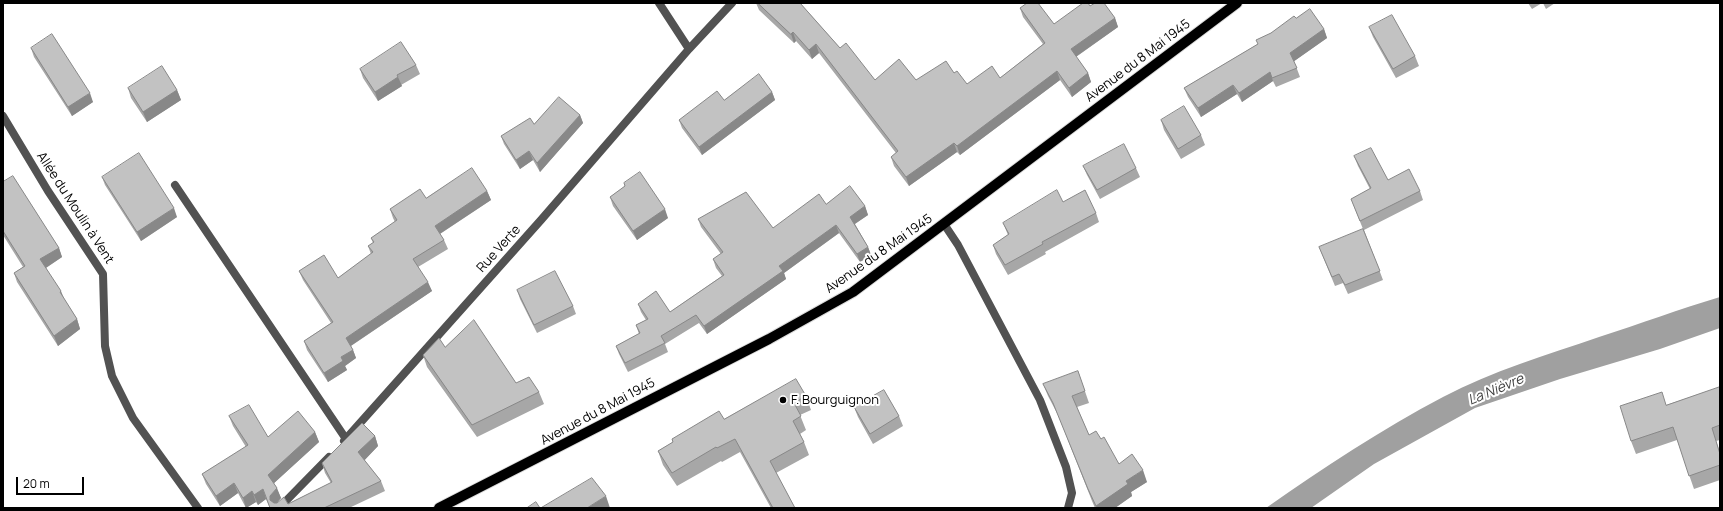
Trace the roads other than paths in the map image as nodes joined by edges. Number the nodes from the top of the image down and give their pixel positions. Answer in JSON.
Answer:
{"nodes":[{"id":1,"x":659,"y":3,"type":"edge"},
{"id":2,"x":732,"y":3,"type":"edge"},
{"id":3,"x":1237,"y":3,"type":"edge"},
{"id":4,"x":689,"y":49,"type":"junction"},
{"id":5,"x":3,"y":116,"type":"edge"},
{"id":6,"x":175,"y":185,"type":"dead end"},
{"id":7,"x":944,"y":224,"type":"junction"},
{"id":8,"x":346,"y":439,"type":"junction"},
{"id":9,"x":198,"y":508,"type":"edge"},
{"id":10,"x":279,"y":508,"type":"edge"},
{"id":11,"x":439,"y":508,"type":"edge"},
{"id":12,"x":1068,"y":508,"type":"edge"}],
"edges":[{"from":1,"to":4,"type":"street"},
{"from":2,"to":4,"type":"street","name":"Rue Verte"},
{"from":3,"to":7,"type":"main road","name":"Avenue du 8 Mai 1945"},
{"from":4,"to":8,"type":"street","name":"Rue Verte"},
{"from":5,"to":9,"type":"street","name":"Allée du Moulin à Vent"},
{"from":6,"to":8,"type":"street"},
{"from":7,"to":11,"type":"main road","name":"Avenue du 8 Mai 1945"},
{"from":7,"to":12,"type":"street"},
{"from":8,"to":10,"type":"street","name":"Rue Verte"}]}
